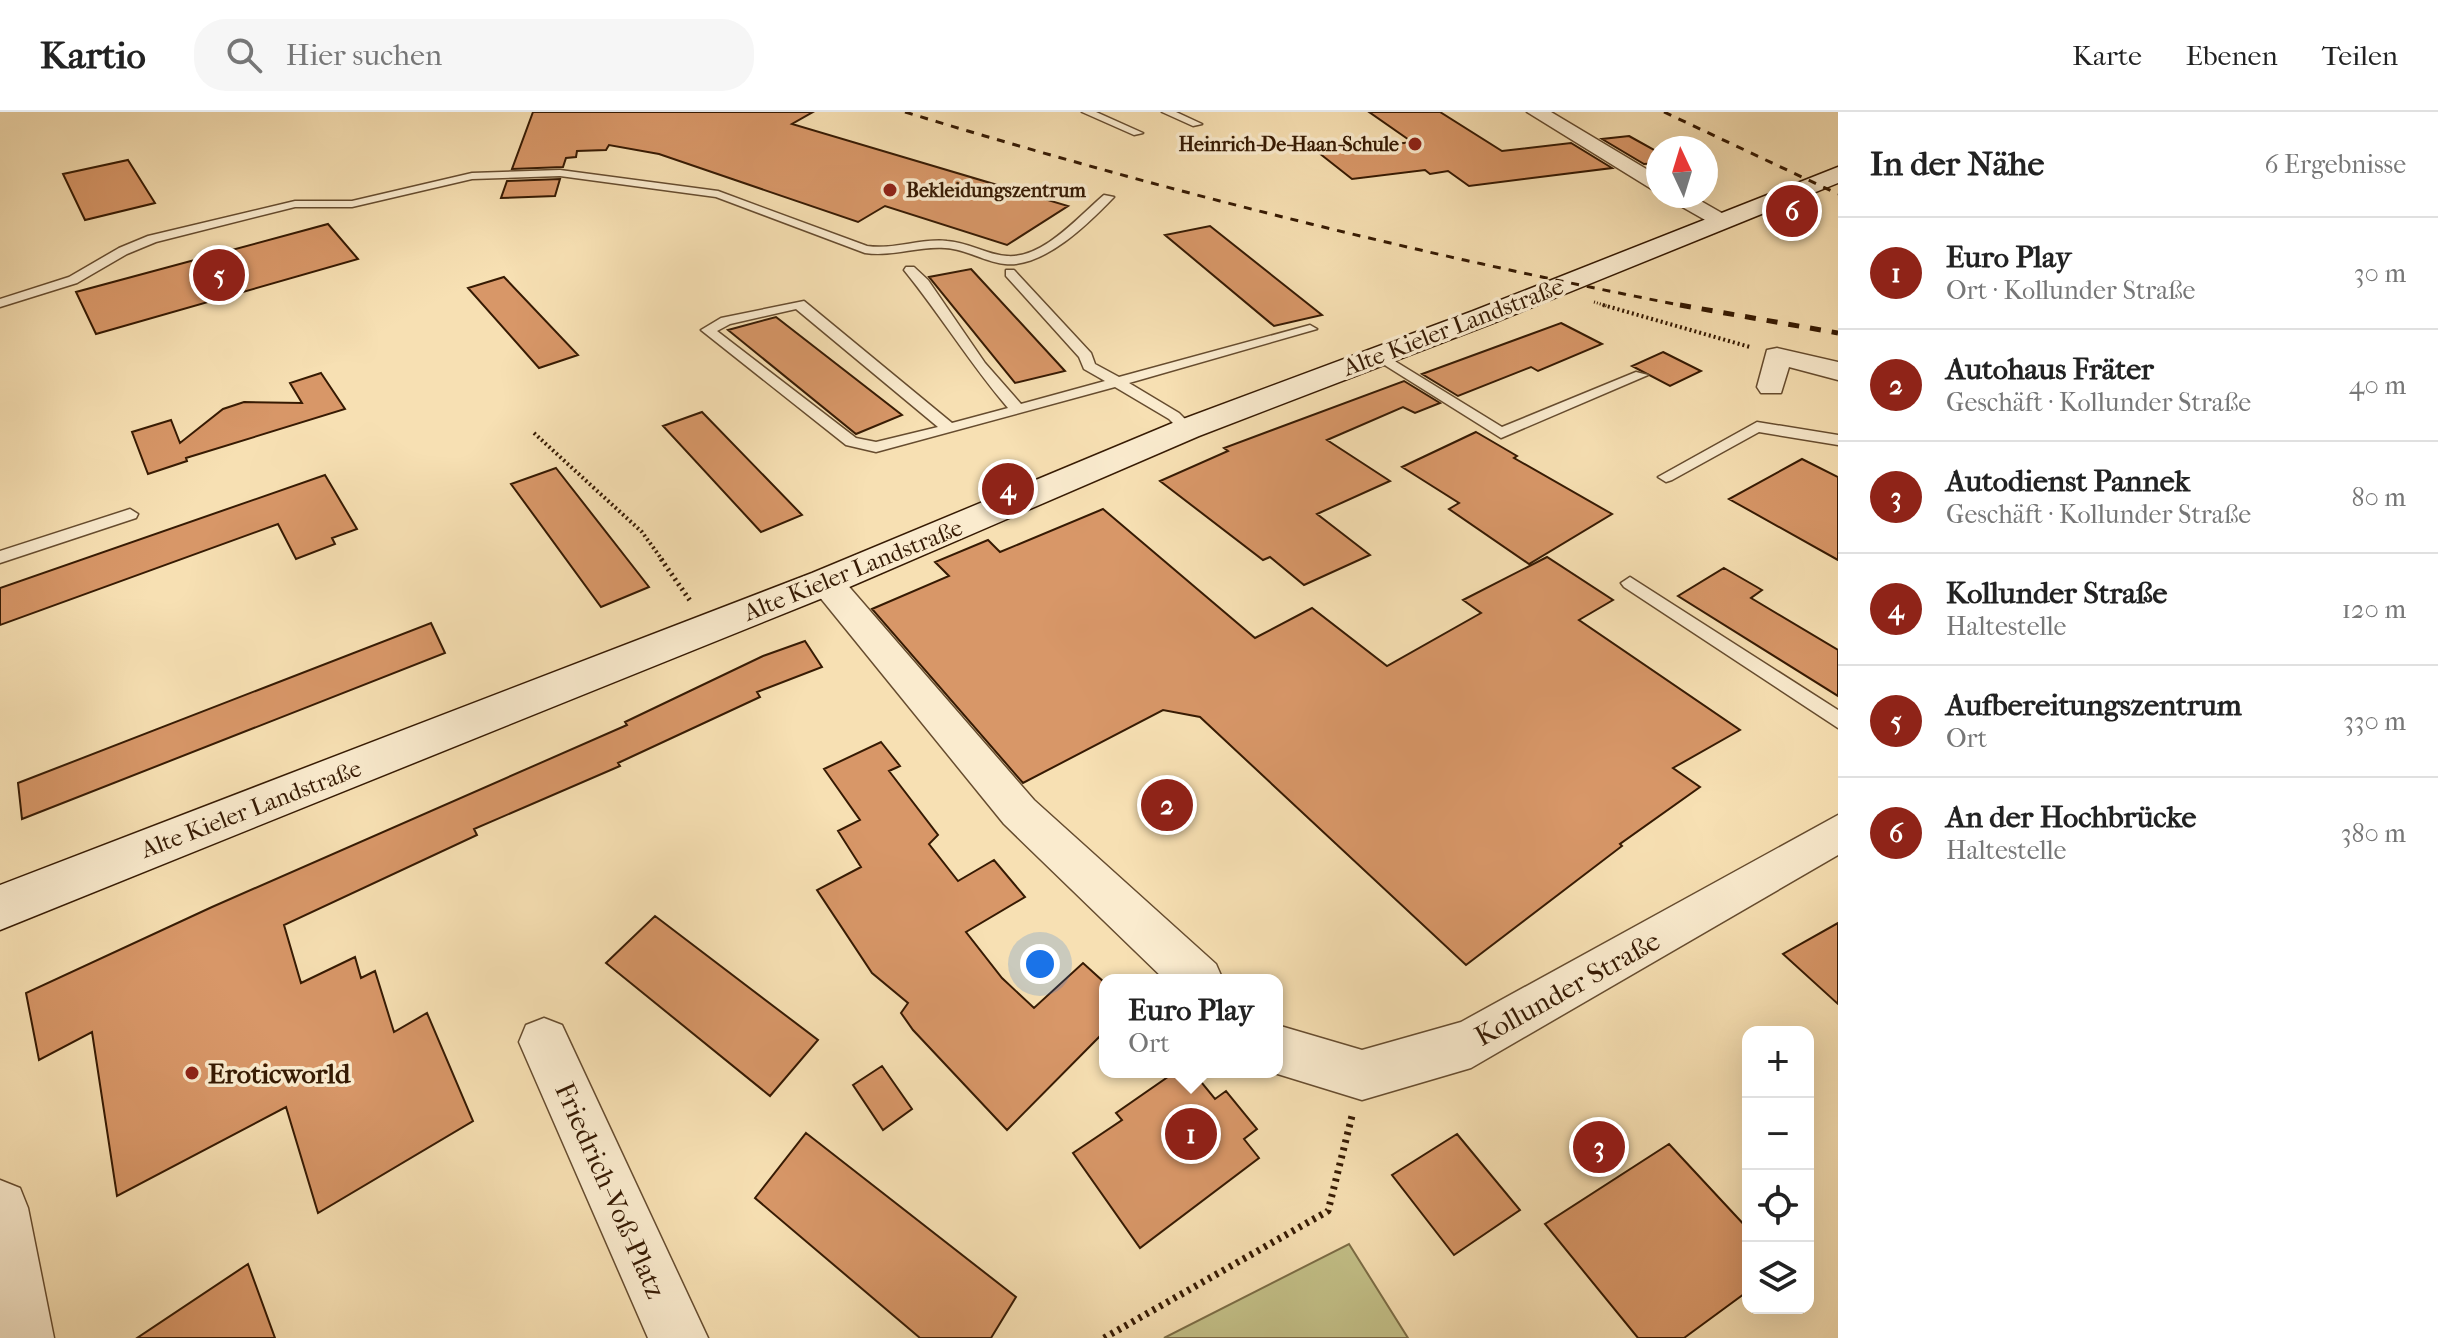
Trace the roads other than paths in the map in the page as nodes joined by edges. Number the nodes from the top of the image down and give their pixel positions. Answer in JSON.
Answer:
{"nodes":[{"id":1,"x":1087,"y":112,"type":"edge"},
{"id":2,"x":1167,"y":112,"type":"edge"},
{"id":3,"x":1537,"y":112,"type":"edge"},
{"id":4,"x":1197,"y":124,"type":"dead end"},
{"id":5,"x":1138,"y":133,"type":"dead end"},
{"id":6,"x":1838,"y":174,"type":"edge"},
{"id":7,"x":1646,"y":179,"type":"edge"},
{"id":8,"x":1108,"y":197,"type":"dead end"},
{"id":9,"x":1698,"y":208,"type":"edge"},
{"id":10,"x":1722,"y":220,"type":"junction"},
{"id":11,"x":910,"y":270,"type":"dead end"},
{"id":12,"x":1010,"y":273,"type":"dead end"},
{"id":13,"x":0,"y":303,"type":"edge"},
{"id":14,"x":1310,"y":329,"type":"dead end"},
{"id":15,"x":1380,"y":356,"type":"junction"},
{"id":16,"x":1838,"y":371,"type":"edge"},
{"id":17,"x":1641,"y":375,"type":"dead end"},
{"id":18,"x":1117,"y":383,"type":"junction"},
{"id":19,"x":1771,"y":387,"type":"dead end"},
{"id":20,"x":1017,"y":409,"type":"junction"},
{"id":21,"x":949,"y":428,"type":"junction"},
{"id":22,"x":1187,"y":429,"type":"junction"},
{"id":23,"x":1838,"y":440,"type":"edge"},
{"id":24,"x":1666,"y":477,"type":"dead end"},
{"id":25,"x":130,"y":514,"type":"dead end"},
{"id":26,"x":0,"y":557,"type":"edge"},
{"id":27,"x":826,"y":582,"type":"junction"},
{"id":28,"x":1630,"y":583,"type":"dead end"},
{"id":29,"x":1838,"y":720,"type":"edge"},
{"id":30,"x":1838,"y":833,"type":"edge"},
{"id":31,"x":0,"y":908,"type":"edge"},
{"id":32,"x":1193,"y":974,"type":"edge"},
{"id":33,"x":544,"y":1042,"type":"dead end"},
{"id":34,"x":1283,"y":1052,"type":"edge"},
{"id":35,"x":0,"y":1208,"type":"edge"},
{"id":36,"x":24,"y":1338,"type":"edge"},
{"id":37,"x":678,"y":1338,"type":"edge"}],
"edges":[{"from":1,"to":5,"type":"lane"},
{"from":2,"to":4,"type":"lane"},
{"from":3,"to":7,"type":"street"},
{"from":6,"to":10,"type":"street","name":"Alte Kieler Landstraße"},
{"from":8,"to":13,"type":"lane"},
{"from":9,"to":10,"type":"street"},
{"from":10,"to":15,"type":"street","name":"Alte Kieler Landstraße"},
{"from":11,"to":20,"type":"lane"},
{"from":12,"to":18,"type":"lane"},
{"from":14,"to":18,"type":"lane"},
{"from":15,"to":17,"type":"lane"},
{"from":15,"to":22,"type":"street","name":"Alte Kieler Landstraße"},
{"from":16,"to":19,"type":"street"},
{"from":18,"to":20,"type":"lane"},
{"from":18,"to":22,"type":"lane"},
{"from":20,"to":21,"type":"lane"},
{"from":21,"to":21,"type":"lane"},
{"from":22,"to":27,"type":"street","name":"Alte Kieler Landstraße"},
{"from":23,"to":24,"type":"lane"},
{"from":25,"to":26,"type":"lane"},
{"from":27,"to":31,"type":"street","name":"Alte Kieler Landstraße"},
{"from":27,"to":32,"type":"street"},
{"from":28,"to":29,"type":"lane"},
{"from":30,"to":34,"type":"street","name":"Kollunder Straße"},
{"from":33,"to":37,"type":"street","name":"Friedrich-Voß-Platz"},
{"from":35,"to":36,"type":"street"}]}
